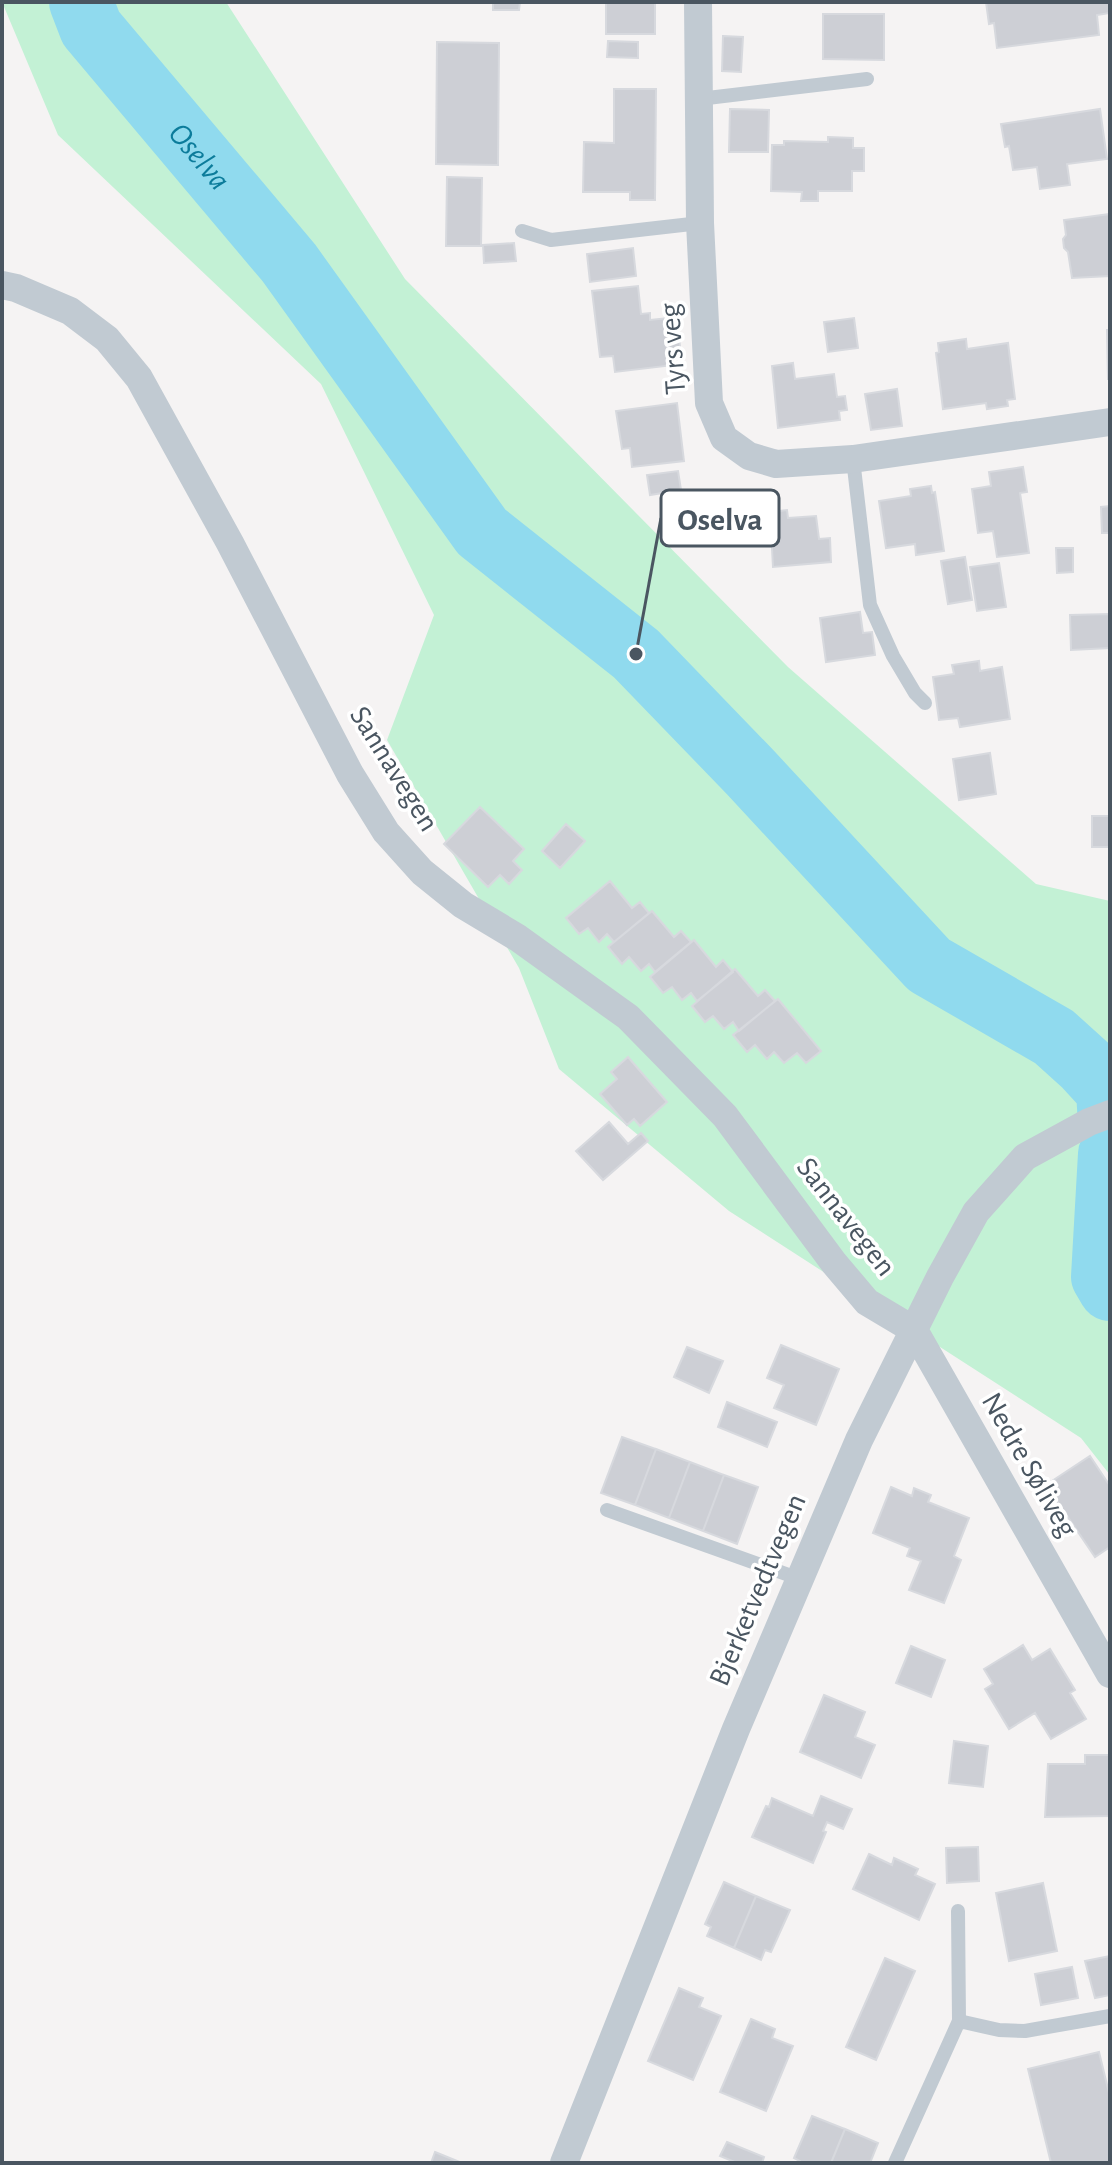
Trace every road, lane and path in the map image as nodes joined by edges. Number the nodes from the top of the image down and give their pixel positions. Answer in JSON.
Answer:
{"nodes":[{"id":1,"x":698,"y":2,"type":"edge"},
{"id":2,"x":867,"y":79,"type":"dead end"},
{"id":3,"x":699,"y":99,"type":"junction"},
{"id":4,"x":700,"y":223,"type":"junction"},
{"id":5,"x":522,"y":231,"type":"dead end"},
{"id":6,"x":2,"y":285,"type":"edge"},
{"id":7,"x":1110,"y":422,"type":"edge"},
{"id":8,"x":853,"y":459,"type":"junction"},
{"id":9,"x":925,"y":703,"type":"dead end"},
{"id":10,"x":1099,"y":1118,"type":"edge"},
{"id":11,"x":914,"y":1330,"type":"junction"},
{"id":12,"x":607,"y":1510,"type":"dead end"},
{"id":13,"x":800,"y":1579,"type":"junction"},
{"id":14,"x":1110,"y":1674,"type":"edge"},
{"id":15,"x":958,"y":1911,"type":"dead end"},
{"id":16,"x":1110,"y":2016,"type":"edge"},
{"id":17,"x":959,"y":2021,"type":"junction"},
{"id":18,"x":564,"y":2163,"type":"edge"},
{"id":19,"x":895,"y":2163,"type":"edge"}],
"edges":[{"from":1,"to":3,"type":"street","name":"Tyrs veg"},
{"from":2,"to":3,"type":"lane"},
{"from":3,"to":4,"type":"street","name":"Tyrs veg"},
{"from":4,"to":5,"type":"lane"},
{"from":4,"to":8,"type":"street","name":"Tyrs veg"},
{"from":6,"to":11,"type":"street","name":"Sannavegen"},
{"from":7,"to":8,"type":"street","name":"Tyrs veg"},
{"from":8,"to":9,"type":"lane"},
{"from":10,"to":11,"type":"street","name":"Bjerketvedtvegen"},
{"from":11,"to":13,"type":"street","name":"Bjerketvedtvegen"},
{"from":11,"to":14,"type":"street","name":"Nedre Søliveg"},
{"from":12,"to":13,"type":"lane"},
{"from":13,"to":18,"type":"street","name":"Bjerketvedtvegen"},
{"from":15,"to":17,"type":"lane"},
{"from":16,"to":17,"type":"lane"},
{"from":17,"to":19,"type":"lane"}]}
